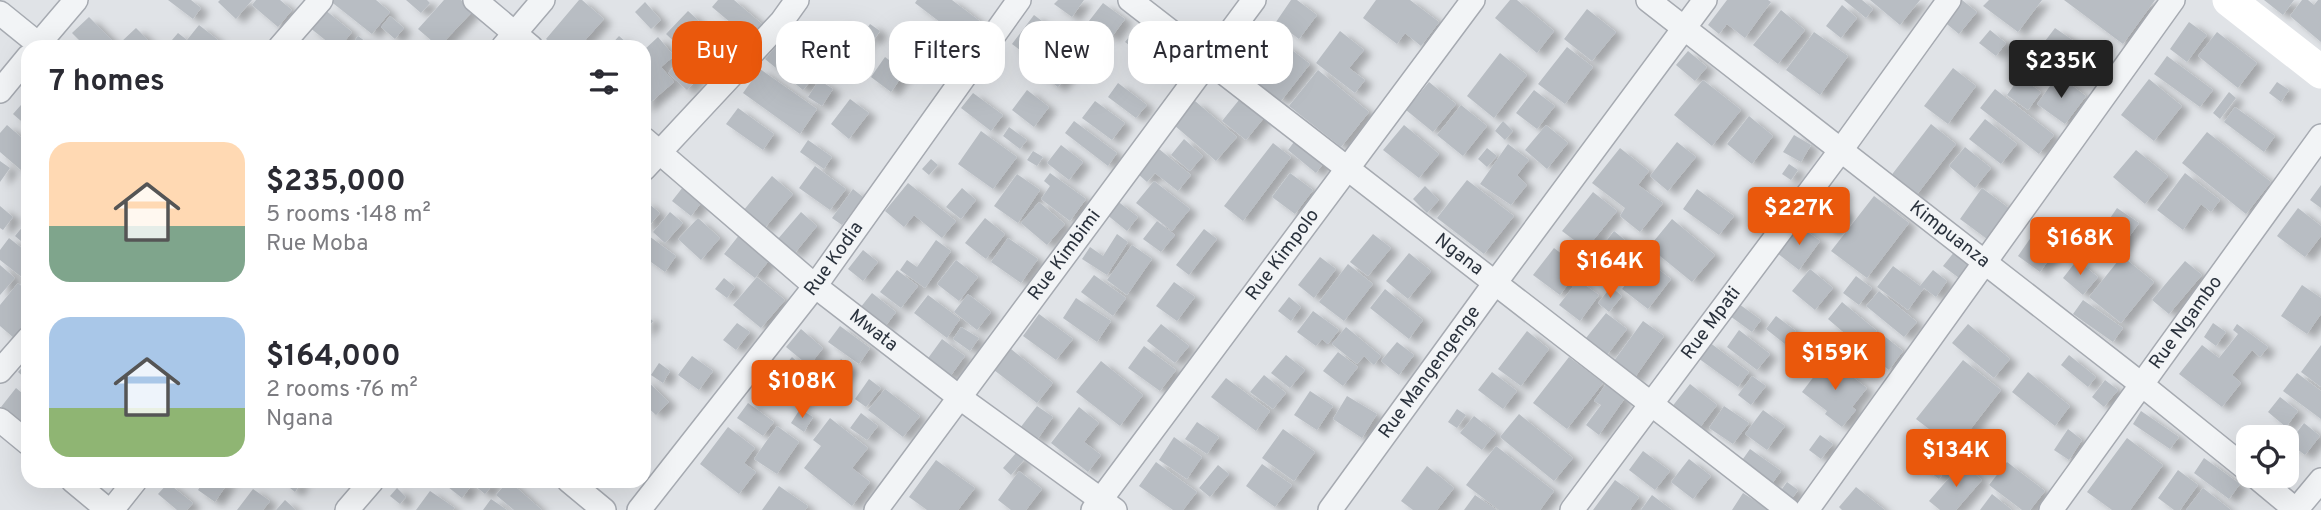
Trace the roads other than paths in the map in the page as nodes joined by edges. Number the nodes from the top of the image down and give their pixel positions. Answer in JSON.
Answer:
{"nodes":[{"id":1,"x":76,"y":0,"type":"edge"},
{"id":2,"x":321,"y":0,"type":"edge"},
{"id":3,"x":475,"y":0,"type":"edge"},
{"id":4,"x":543,"y":0,"type":"edge"},
{"id":5,"x":797,"y":0,"type":"edge"},
{"id":6,"x":1019,"y":0,"type":"edge"},
{"id":7,"x":1130,"y":0,"type":"edge"},
{"id":8,"x":1254,"y":0,"type":"edge"},
{"id":9,"x":1473,"y":0,"type":"edge"},
{"id":10,"x":1648,"y":0,"type":"edge"},
{"id":11,"x":1704,"y":0,"type":"edge"},
{"id":12,"x":1949,"y":0,"type":"edge"},
{"id":13,"x":2173,"y":0,"type":"edge"},
{"id":14,"x":2230,"y":0,"type":"edge"},
{"id":15,"x":0,"y":13,"type":"edge"},
{"id":16,"x":1157,"y":21,"type":"edge"},
{"id":17,"x":1239,"y":21,"type":"edge"},
{"id":18,"x":1684,"y":28,"type":"junction"},
{"id":19,"x":27,"y":40,"type":"edge"},
{"id":20,"x":43,"y":40,"type":"edge"},
{"id":21,"x":286,"y":40,"type":"edge"},
{"id":22,"x":513,"y":40,"type":"edge"},
{"id":23,"x":518,"y":40,"type":"edge"},
{"id":24,"x":21,"y":66,"type":"edge"},
{"id":25,"x":2321,"y":72,"type":"edge"},
{"id":26,"x":1192,"y":84,"type":"edge"},
{"id":27,"x":1239,"y":84,"type":"edge"},
{"id":28,"x":0,"y":91,"type":"edge"},
{"id":29,"x":2321,"y":136,"type":"edge"},
{"id":30,"x":652,"y":145,"type":"edge"},
{"id":31,"x":1841,"y":150,"type":"junction"},
{"id":32,"x":1348,"y":169,"type":"junction"},
{"id":33,"x":1986,"y":262,"type":"junction"},
{"id":34,"x":1495,"y":283,"type":"junction"},
{"id":35,"x":815,"y":286,"type":"junction"},
{"id":36,"x":21,"y":347,"type":"edge"},
{"id":37,"x":0,"y":371,"type":"edge"},
{"id":38,"x":2141,"y":384,"type":"junction"},
{"id":39,"x":959,"y":397,"type":"junction"},
{"id":40,"x":1651,"y":404,"type":"junction"},
{"id":41,"x":0,"y":420,"type":"edge"},
{"id":42,"x":21,"y":437,"type":"edge"},
{"id":43,"x":2236,"y":461,"type":"edge"},
{"id":44,"x":2321,"y":480,"type":"edge"},
{"id":45,"x":82,"y":488,"type":"edge"},
{"id":46,"x":129,"y":488,"type":"edge"},
{"id":47,"x":366,"y":488,"type":"edge"},
{"id":48,"x":576,"y":488,"type":"edge"},
{"id":49,"x":2269,"y":488,"type":"edge"},
{"id":50,"x":1103,"y":506,"type":"edge"},
{"id":51,"x":595,"y":507,"type":"edge"},
{"id":52,"x":110,"y":510,"type":"edge"},
{"id":53,"x":347,"y":510,"type":"edge"},
{"id":54,"x":639,"y":510,"type":"edge"},
{"id":55,"x":876,"y":510,"type":"edge"},
{"id":56,"x":1330,"y":510,"type":"edge"},
{"id":57,"x":1572,"y":510,"type":"edge"},
{"id":58,"x":1788,"y":510,"type":"edge"},
{"id":59,"x":1807,"y":510,"type":"edge"},
{"id":60,"x":2051,"y":510,"type":"edge"},
{"id":61,"x":2296,"y":510,"type":"edge"}],
"edges":[{"from":1,"to":20,"type":"street"},
{"from":2,"to":21,"type":"street"},
{"from":3,"to":22,"type":"street"},
{"from":4,"to":23,"type":"street"},
{"from":5,"to":30,"type":"street"},
{"from":6,"to":35,"type":"street","name":"Rue Kodia"},
{"from":7,"to":16,"type":"street","name":"Ngana"},
{"from":8,"to":17,"type":"street","name":"Rue Kimbimi"},
{"from":9,"to":32,"type":"street","name":"Rue Kimpolo"},
{"from":10,"to":18,"type":"street","name":"Kimpuanza"},
{"from":11,"to":18,"type":"street","name":"Rue Mangengenge"},
{"from":12,"to":31,"type":"street","name":"Rue Mpati"},
{"from":13,"to":33,"type":"street"},
{"from":14,"to":25,"type":"street"},
{"from":15,"to":19,"type":"street"},
{"from":18,"to":31,"type":"street","name":"Kimpuanza"},
{"from":18,"to":34,"type":"street","name":"Rue Mangengenge"},
{"from":24,"to":28,"type":"street"},
{"from":26,"to":39,"type":"street","name":"Rue Kimbimi"},
{"from":27,"to":32,"type":"street","name":"Ngana"},
{"from":29,"to":38,"type":"street","name":"Rue Ngambo"},
{"from":30,"to":35,"type":"street","name":"Mwata"},
{"from":31,"to":33,"type":"street","name":"Kimpuanza"},
{"from":31,"to":40,"type":"street","name":"Rue Mpati"},
{"from":32,"to":34,"type":"street","name":"Ngana"},
{"from":32,"to":50,"type":"street","name":"Rue Kimpolo"},
{"from":33,"to":38,"type":"street","name":"Kimpuanza"},
{"from":33,"to":59,"type":"street"},
{"from":34,"to":40,"type":"street","name":"Ngana"},
{"from":34,"to":56,"type":"street","name":"Rue Mangengenge"},
{"from":35,"to":39,"type":"street","name":"Mwata"},
{"from":35,"to":54,"type":"street","name":"Rue Kodia"},
{"from":36,"to":37,"type":"street"},
{"from":38,"to":43,"type":"street","name":"Kimpuanza"},
{"from":38,"to":60,"type":"street","name":"Rue Ngambo"},
{"from":39,"to":50,"type":"street","name":"Mwata"},
{"from":39,"to":55,"type":"street","name":"Rue Kimbimi"},
{"from":40,"to":57,"type":"street","name":"Rue Mpati"},
{"from":40,"to":58,"type":"street","name":"Ngana"},
{"from":41,"to":42,"type":"street"},
{"from":44,"to":61,"type":"street"},
{"from":45,"to":52,"type":"street"},
{"from":46,"to":52,"type":"street"},
{"from":47,"to":53,"type":"street"},
{"from":48,"to":51,"type":"street"},
{"from":49,"to":61,"type":"street"}]}
